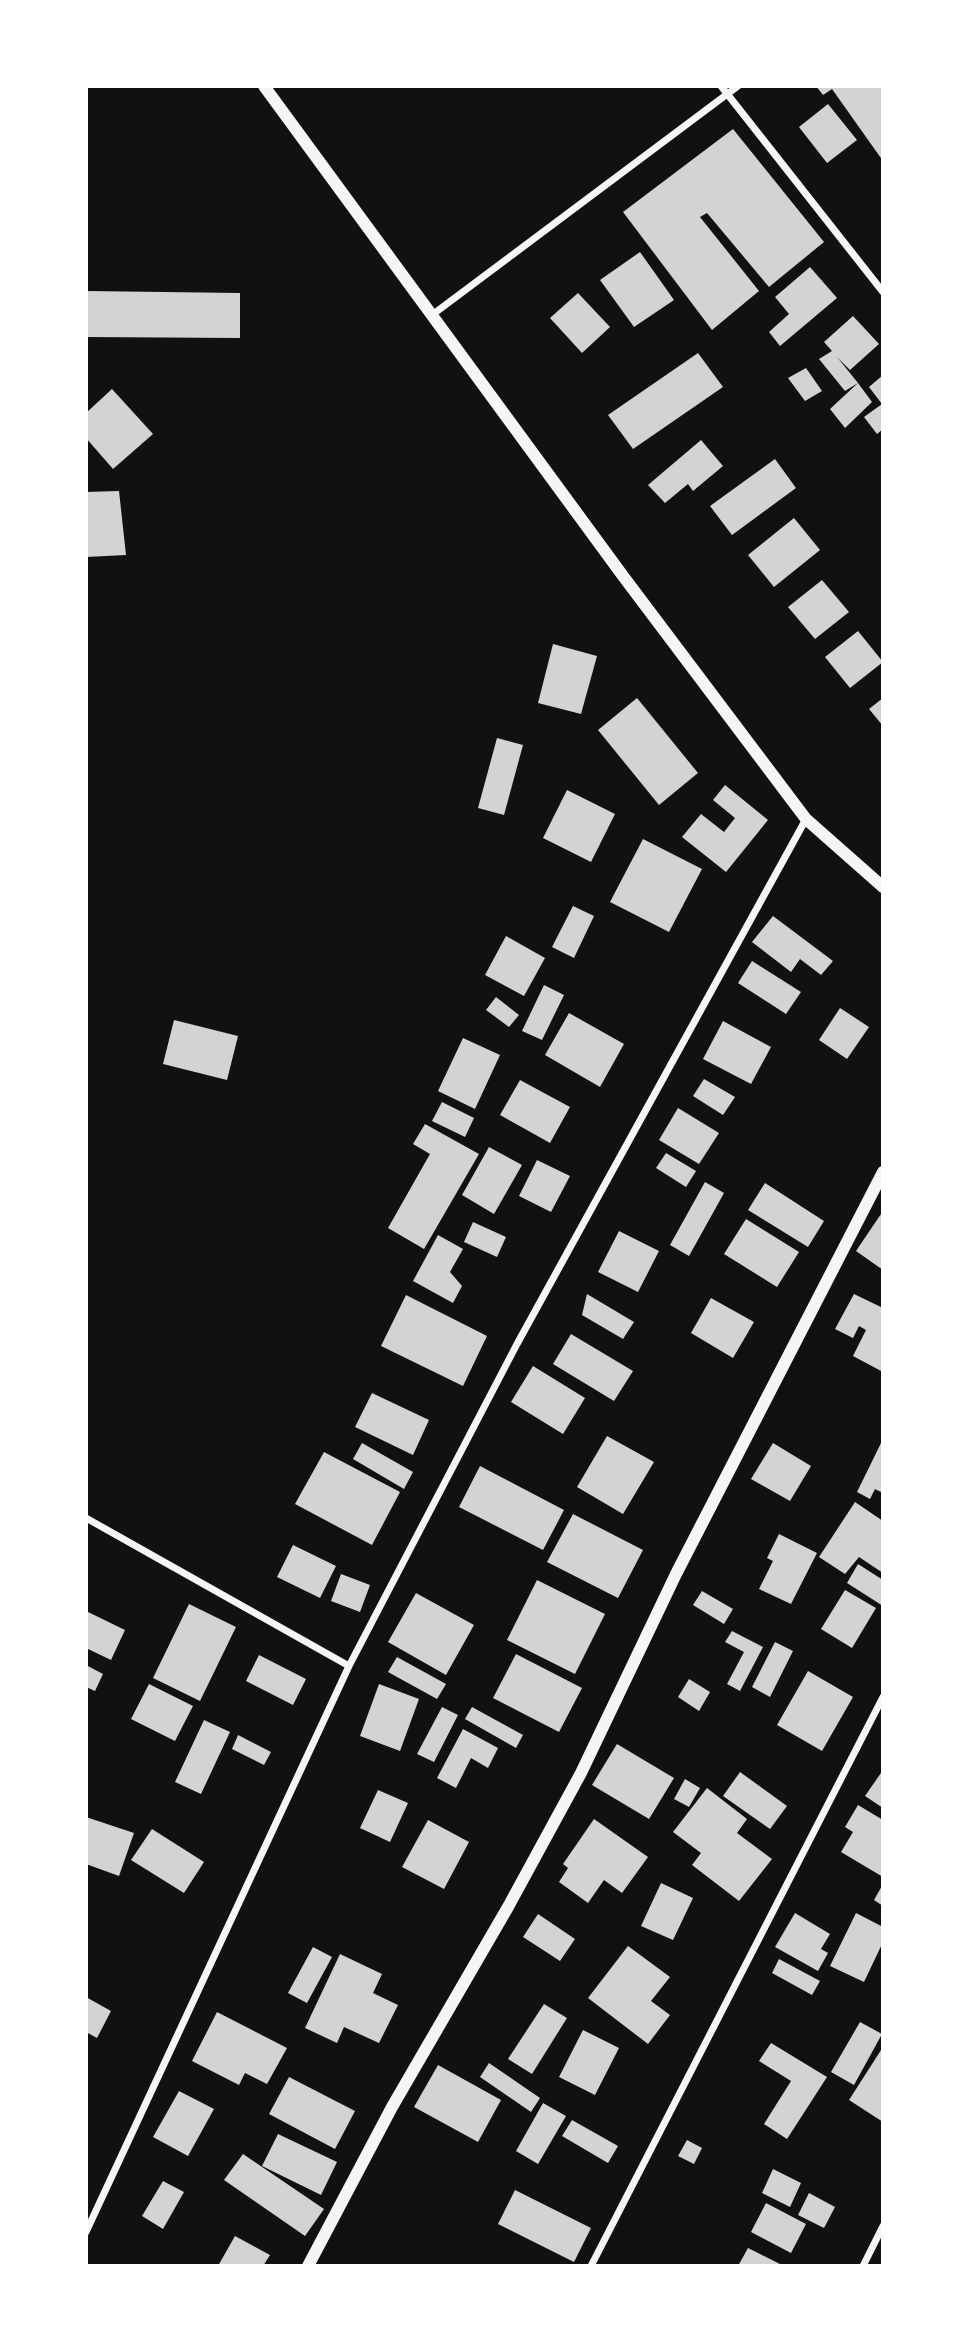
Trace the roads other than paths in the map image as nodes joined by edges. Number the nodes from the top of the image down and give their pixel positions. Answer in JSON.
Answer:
{"nodes":[{"id":1,"x":264,"y":86,"type":"edge"},
{"id":2,"x":721,"y":86,"type":"edge"},
{"id":3,"x":738,"y":86,"type":"edge"},
{"id":4,"x":728,"y":94,"type":"junction"},
{"id":5,"x":883,"y":292,"type":"edge"},
{"id":6,"x":432,"y":315,"type":"junction"},
{"id":7,"x":806,"y":819,"type":"junction"},
{"id":8,"x":883,"y":887,"type":"edge"},
{"id":9,"x":883,"y":1172,"type":"edge"},
{"id":10,"x":86,"y":1518,"type":"edge"},
{"id":11,"x":349,"y":1666,"type":"junction"},
{"id":12,"x":883,"y":1698,"type":"edge"},
{"id":13,"x":883,"y":2225,"type":"edge"},
{"id":14,"x":86,"y":2232,"type":"edge"},
{"id":15,"x":308,"y":2266,"type":"edge"},
{"id":16,"x":591,"y":2266,"type":"edge"},
{"id":17,"x":863,"y":2266,"type":"edge"}],
"edges":[{"from":1,"to":6,"type":"street"},
{"from":2,"to":4,"type":"street"},
{"from":3,"to":4,"type":"street"},
{"from":4,"to":5,"type":"street"},
{"from":4,"to":6,"type":"street"},
{"from":6,"to":7,"type":"street"},
{"from":7,"to":8,"type":"street"},
{"from":7,"to":11,"type":"street"},
{"from":9,"to":15,"type":"street"},
{"from":10,"to":11,"type":"street"},
{"from":11,"to":14,"type":"street"},
{"from":12,"to":16,"type":"street"},
{"from":13,"to":17,"type":"street"}]}
